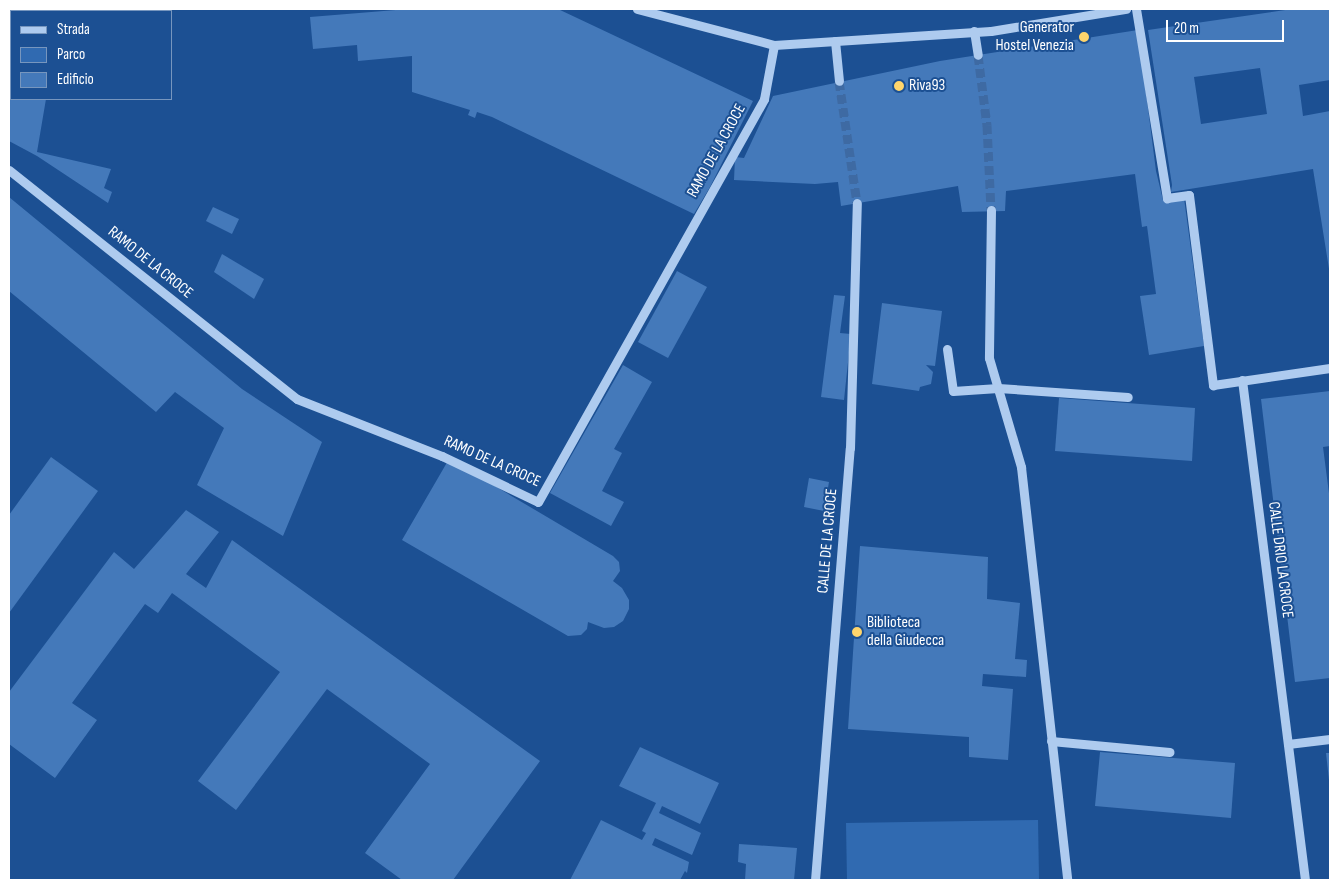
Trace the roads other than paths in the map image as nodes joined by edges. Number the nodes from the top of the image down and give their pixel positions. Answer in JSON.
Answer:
{"nodes":[{"id":1,"x":129,"y":9,"type":"edge"},
{"id":2,"x":638,"y":9,"type":"edge"},
{"id":3,"x":1126,"y":9,"type":"edge"},
{"id":4,"x":1136,"y":9,"type":"edge"},
{"id":5,"x":113,"y":10,"type":"edge"},
{"id":6,"x":974,"y":32,"type":"junction"},
{"id":7,"x":835,"y":41,"type":"junction"},
{"id":8,"x":774,"y":45,"type":"junction"},
{"id":9,"x":978,"y":55,"type":"tunnel mouth"},
{"id":10,"x":839,"y":81,"type":"tunnel mouth"},
{"id":11,"x":9,"y":170,"type":"edge"},
{"id":12,"x":857,"y":203,"type":"tunnel mouth"},
{"id":13,"x":991,"y":210,"type":"tunnel mouth"},
{"id":14,"x":947,"y":349,"type":"dead end"},
{"id":15,"x":1330,"y":368,"type":"edge"},
{"id":16,"x":1242,"y":380,"type":"junction"},
{"id":17,"x":998,"y":388,"type":"junction"},
{"id":18,"x":1128,"y":397,"type":"dead end"},
{"id":19,"x":1330,"y":739,"type":"edge"},
{"id":20,"x":1051,"y":740,"type":"junction"},
{"id":21,"x":1288,"y":744,"type":"junction"},
{"id":22,"x":1169,"y":752,"type":"dead end"},
{"id":23,"x":815,"y":880,"type":"edge"},
{"id":24,"x":1066,"y":880,"type":"edge"},
{"id":25,"x":1305,"y":880,"type":"edge"}],
"edges":[{"from":1,"to":5,"type":"street"},
{"from":2,"to":8,"type":"street"},
{"from":3,"to":6,"type":"street"},
{"from":4,"to":16,"type":"street"},
{"from":6,"to":7,"type":"street"},
{"from":6,"to":9,"type":"street"},
{"from":7,"to":8,"type":"street"},
{"from":7,"to":10,"type":"street"},
{"from":8,"to":11,"type":"street","name":"RAMO DE LA CROCE"},
{"from":12,"to":23,"type":"street","name":"CALLE DE LA CROCE"},
{"from":13,"to":17,"type":"street"},
{"from":14,"to":17,"type":"street"},
{"from":15,"to":16,"type":"street"},
{"from":16,"to":21,"type":"street","name":"CALLE DRIO LA CROCE"},
{"from":17,"to":18,"type":"street"},
{"from":17,"to":20,"type":"street"},
{"from":19,"to":21,"type":"street"},
{"from":20,"to":22,"type":"street"},
{"from":20,"to":24,"type":"street"},
{"from":21,"to":25,"type":"street","name":"CALLE DRIO LA CROCE"}]}
